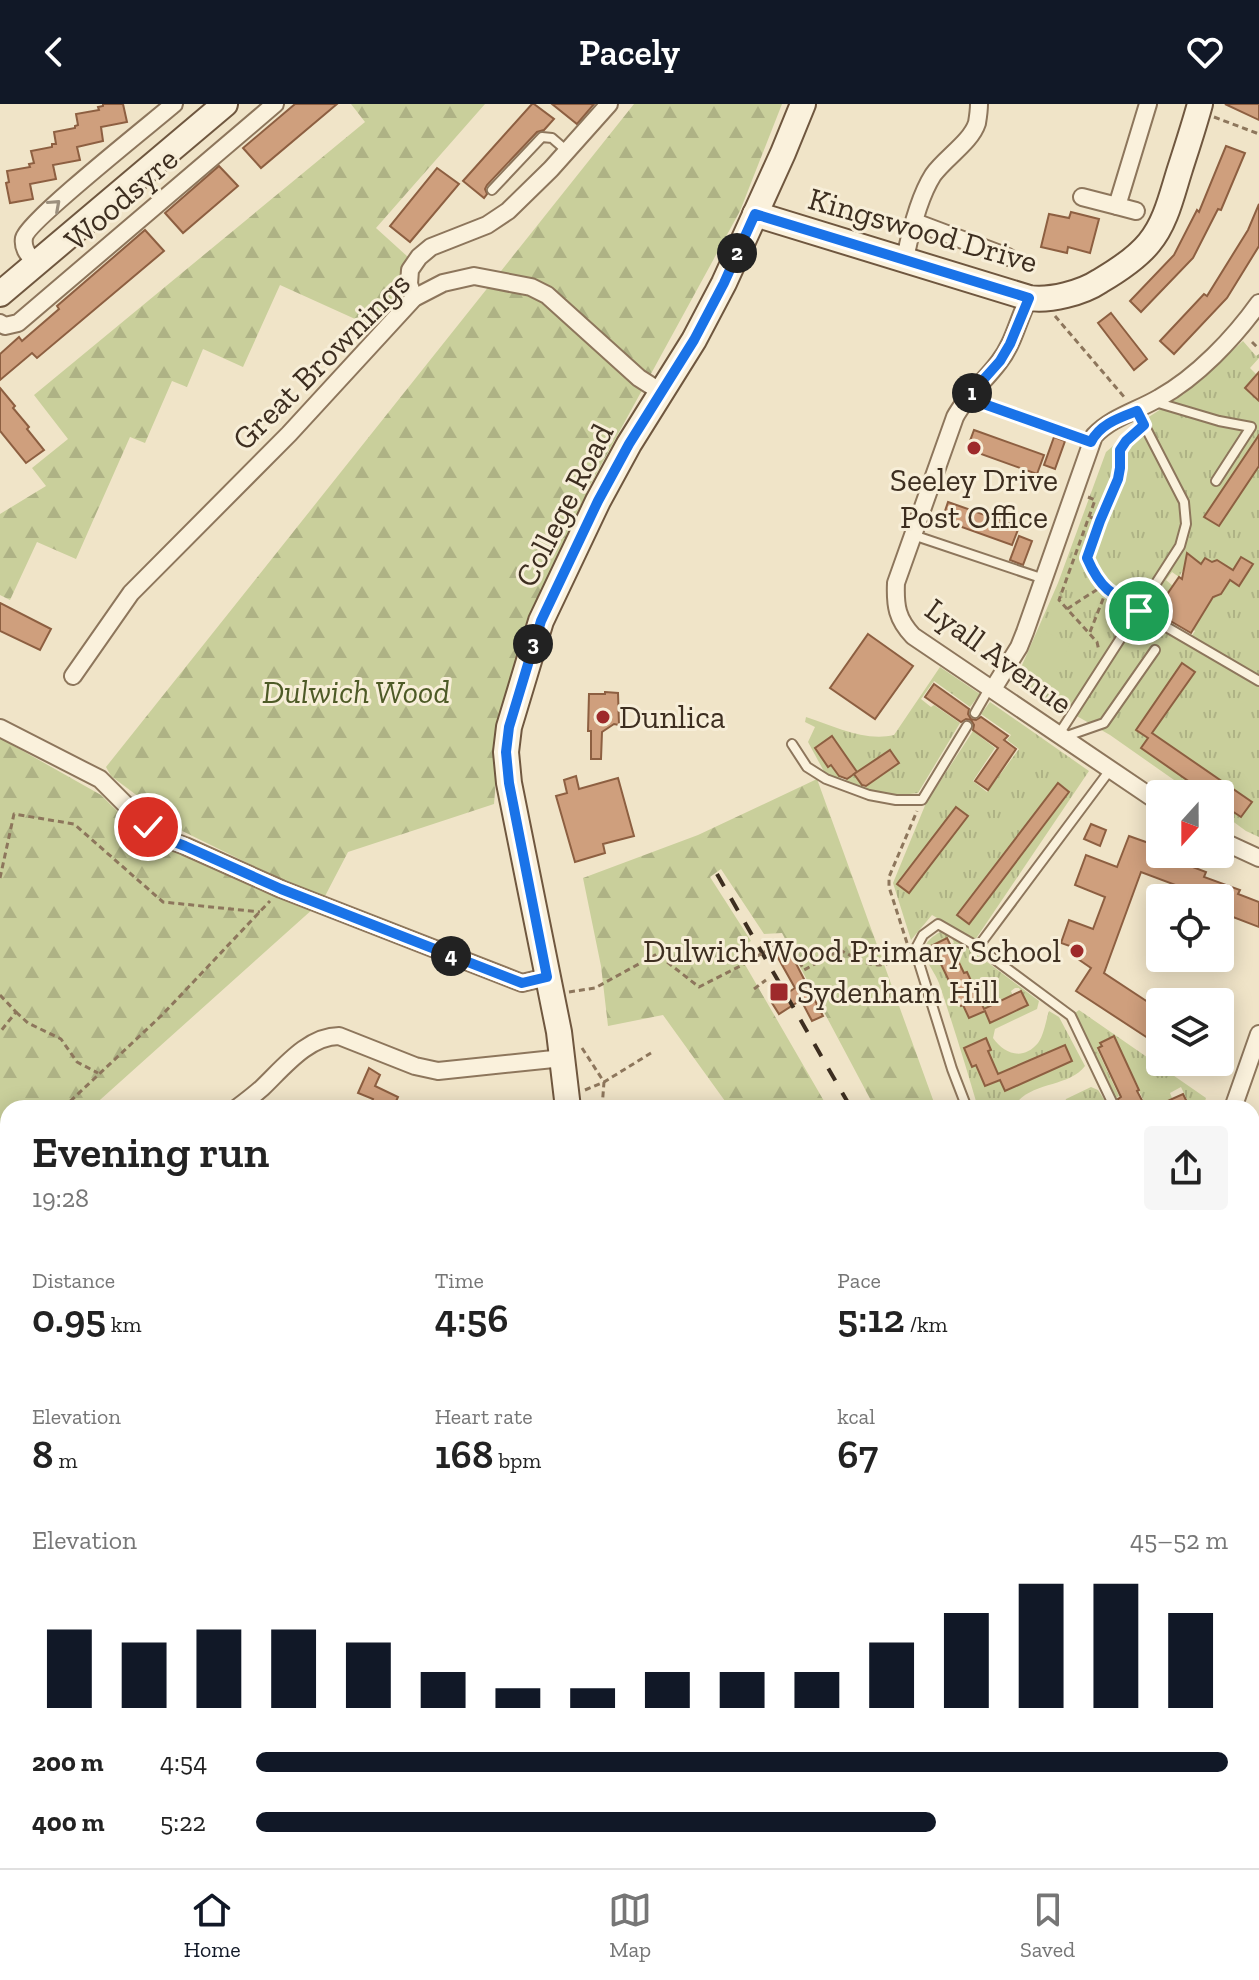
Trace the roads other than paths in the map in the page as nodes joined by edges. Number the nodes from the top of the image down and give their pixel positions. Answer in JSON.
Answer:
{"nodes":[{"id":1,"x":174,"y":104,"type":"edge"},
{"id":2,"x":225,"y":104,"type":"edge"},
{"id":3,"x":275,"y":104,"type":"edge"},
{"id":4,"x":609,"y":104,"type":"edge"},
{"id":5,"x":803,"y":104,"type":"edge"},
{"id":6,"x":979,"y":104,"type":"edge"},
{"id":7,"x":1148,"y":104,"type":"edge"},
{"id":8,"x":1199,"y":107,"type":"edge"},
{"id":9,"x":567,"y":151,"type":"junction"},
{"id":10,"x":492,"y":190,"type":"dead end"},
{"id":11,"x":1082,"y":197,"type":"dead end"},
{"id":12,"x":1117,"y":206,"type":"junction"},
{"id":13,"x":1136,"y":211,"type":"dead end"},
{"id":14,"x":755,"y":214,"type":"junction"},
{"id":15,"x":915,"y":222,"type":"junction"},
{"id":16,"x":1008,"y":257,"type":"dead end"},
{"id":17,"x":905,"y":259,"type":"junction"},
{"id":18,"x":37,"y":265,"type":"junction"},
{"id":19,"x":0,"y":294,"type":"edge"},
{"id":20,"x":414,"y":298,"type":"junction"},
{"id":21,"x":1029,"y":298,"type":"junction"},
{"id":22,"x":1259,"y":303,"type":"edge"},
{"id":23,"x":0,"y":323,"type":"edge"},
{"id":24,"x":661,"y":392,"type":"junction"},
{"id":25,"x":967,"y":398,"type":"junction"},
{"id":26,"x":1153,"y":402,"type":"junction"},
{"id":27,"x":1140,"y":418,"type":"junction"},
{"id":28,"x":1091,"y":442,"type":"junction"},
{"id":29,"x":1216,"y":481,"type":"dead end"},
{"id":30,"x":912,"y":535,"type":"junction"},
{"id":31,"x":1044,"y":579,"type":"junction"},
{"id":32,"x":1140,"y":609,"type":"junction"},
{"id":33,"x":1155,"y":650,"type":"dead end"},
{"id":34,"x":73,"y":676,"type":"dead end"},
{"id":35,"x":1259,"y":681,"type":"edge"},
{"id":36,"x":992,"y":688,"type":"junction"},
{"id":37,"x":975,"y":713,"type":"dead end"},
{"id":38,"x":967,"y":726,"type":"dead end"},
{"id":39,"x":0,"y":728,"type":"edge"},
{"id":40,"x":1061,"y":736,"type":"junction"},
{"id":41,"x":792,"y":744,"type":"dead end"},
{"id":42,"x":1110,"y":770,"type":"junction"},
{"id":43,"x":1146,"y":794,"type":"edge"},
{"id":44,"x":1234,"y":846,"type":"edge"},
{"id":45,"x":1259,"y":858,"type":"edge"},
{"id":46,"x":978,"y":947,"type":"junction"},
{"id":47,"x":555,"y":985,"type":"junction"},
{"id":48,"x":1259,"y":1034,"type":"edge"},
{"id":49,"x":572,"y":1053,"type":"junction"},
{"id":50,"x":247,"y":1100,"type":"edge"},
{"id":51,"x":568,"y":1100,"type":"edge"},
{"id":52,"x":964,"y":1100,"type":"edge"},
{"id":53,"x":1111,"y":1100,"type":"edge"},
{"id":54,"x":1236,"y":1100,"type":"edge"}],
"edges":[{"from":18,"to":1,"type":"street","one_way":true},
{"from":2,"to":18,"type":"street"},
{"from":3,"to":23,"type":"street","name":"Woodsyre"},
{"from":4,"to":9,"type":"street"},
{"from":5,"to":14,"type":"street","name":"College Road"},
{"from":6,"to":15,"type":"street"},
{"from":7,"to":12,"type":"street"},
{"from":8,"to":21,"type":"street","name":"Kingswood Drive"},
{"from":9,"to":10,"type":"lane"},
{"from":9,"to":20,"type":"street"},
{"from":11,"to":12,"type":"street"},
{"from":12,"to":13,"type":"street"},
{"from":14,"to":17,"type":"street","name":"Kingswood Drive"},
{"from":14,"to":24,"type":"street","name":"College Road"},
{"from":15,"to":16,"type":"street"},
{"from":15,"to":17,"type":"street"},
{"from":17,"to":21,"type":"street","name":"Kingswood Drive"},
{"from":18,"to":19,"type":"street"},
{"from":20,"to":24,"type":"street","name":"Great Brownings"},
{"from":20,"to":34,"type":"street","name":"Great Brownings"},
{"from":21,"to":25,"type":"street","name":"Lyall Avenue"},
{"from":22,"to":26,"type":"street"},
{"from":24,"to":47,"type":"street","name":"College Road"},
{"from":25,"to":28,"type":"lane"},
{"from":25,"to":30,"type":"street","name":"Lyall Avenue"},
{"from":26,"to":27,"type":"street"},
{"from":26,"to":29,"type":"lane"},
{"from":27,"to":28,"type":"street"},
{"from":27,"to":32,"type":"lane"},
{"from":28,"to":31,"type":"street"},
{"from":30,"to":31,"type":"lane"},
{"from":30,"to":36,"type":"street","name":"Lyall Avenue"},
{"from":31,"to":36,"type":"street"},
{"from":32,"to":35,"type":"lane"},
{"from":32,"to":40,"type":"lane"},
{"from":33,"to":40,"type":"lane"},
{"from":36,"to":37,"type":"lane"},
{"from":36,"to":40,"type":"street","name":"Lyall Avenue"},
{"from":38,"to":41,"type":"lane"},
{"from":39,"to":47,"type":"street"},
{"from":40,"to":42,"type":"street","name":"Lyall Avenue"},
{"from":42,"to":43,"type":"street","name":"Lyall Avenue"},
{"from":42,"to":46,"type":"lane"},
{"from":44,"to":45,"type":"street"},
{"from":46,"to":52,"type":"lane"},
{"from":46,"to":53,"type":"lane"},
{"from":47,"to":49,"type":"street","name":"College Road"},
{"from":48,"to":54,"type":"street"},
{"from":49,"to":50,"type":"street"},
{"from":49,"to":51,"type":"street","name":"College Road"}]}
